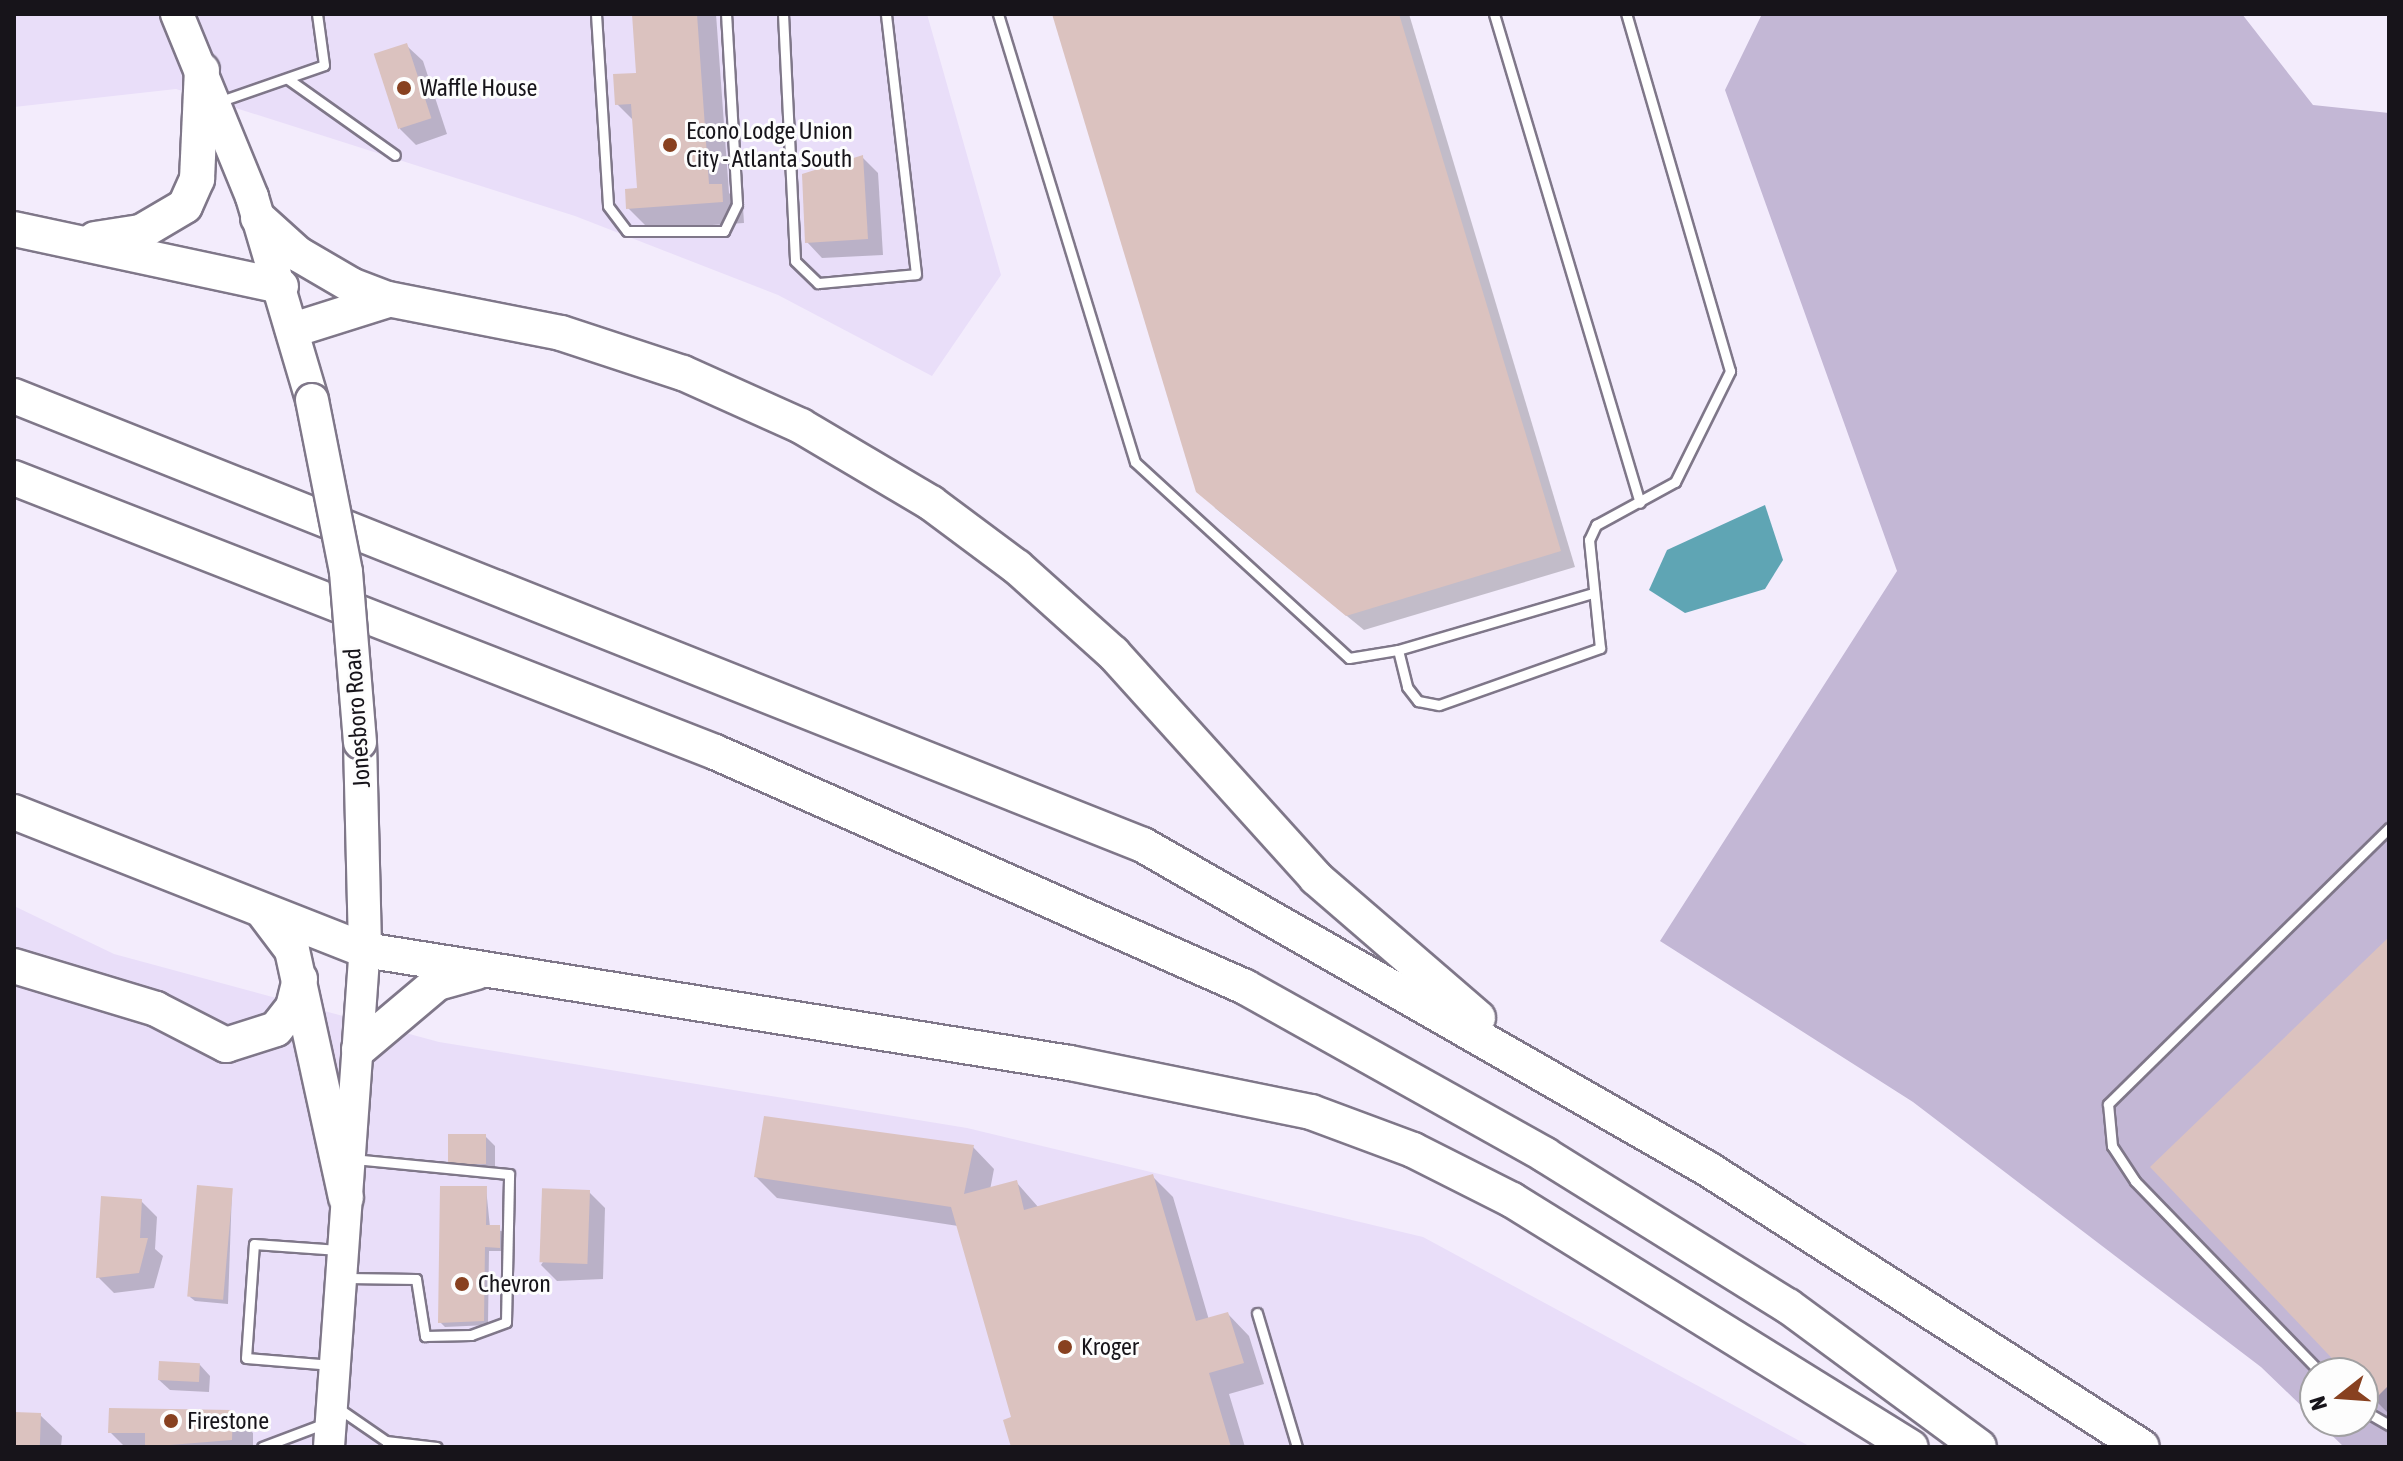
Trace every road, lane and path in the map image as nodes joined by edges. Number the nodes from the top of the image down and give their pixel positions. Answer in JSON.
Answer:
{"nodes":[{"id":1,"x":177,"y":14,"type":"edge"},
{"id":2,"x":317,"y":14,"type":"edge"},
{"id":3,"x":596,"y":14,"type":"edge"},
{"id":4,"x":726,"y":14,"type":"edge"},
{"id":5,"x":783,"y":14,"type":"edge"},
{"id":6,"x":886,"y":14,"type":"edge"},
{"id":7,"x":998,"y":14,"type":"edge"},
{"id":8,"x":1494,"y":14,"type":"edge"},
{"id":9,"x":1626,"y":14,"type":"edge"},
{"id":10,"x":202,"y":70,"type":"junction"},
{"id":11,"x":288,"y":79,"type":"junction"},
{"id":12,"x":215,"y":103,"type":"junction"},
{"id":13,"x":395,"y":155,"type":"dead end"},
{"id":14,"x":258,"y":218,"type":"junction"},
{"id":15,"x":14,"y":229,"type":"edge"},
{"id":16,"x":83,"y":240,"type":"junction"},
{"id":17,"x":281,"y":286,"type":"junction"},
{"id":18,"x":388,"y":299,"type":"junction"},
{"id":19,"x":293,"y":330,"type":"junction"},
{"id":20,"x":14,"y":396,"type":"edge"},
{"id":21,"x":14,"y":478,"type":"edge"},
{"id":22,"x":1640,"y":503,"type":"junction"},
{"id":23,"x":1593,"y":593,"type":"junction"},
{"id":24,"x":1398,"y":650,"type":"junction"},
{"id":25,"x":14,"y":812,"type":"edge"},
{"id":26,"x":2389,"y":828,"type":"edge"},
{"id":27,"x":260,"y":910,"type":"junction"},
{"id":28,"x":365,"y":950,"type":"junction"},
{"id":29,"x":14,"y":966,"type":"edge"},
{"id":30,"x":487,"y":970,"type":"junction"},
{"id":31,"x":300,"y":979,"type":"junction"},
{"id":32,"x":359,"y":1049,"type":"junction"},
{"id":33,"x":1536,"y":1068,"type":"junction"},
{"id":34,"x":350,"y":1159,"type":"junction"},
{"id":35,"x":346,"y":1197,"type":"junction"},
{"id":36,"x":341,"y":1264,"type":"junction"},
{"id":37,"x":1257,"y":1313,"type":"dead end"},
{"id":38,"x":2306,"y":1357,"type":"edge"},
{"id":39,"x":332,"y":1365,"type":"junction"},
{"id":40,"x":330,"y":1424,"type":"edge"},
{"id":41,"x":262,"y":1447,"type":"edge"},
{"id":42,"x":437,"y":1447,"type":"edge"},
{"id":43,"x":1297,"y":1447,"type":"edge"},
{"id":44,"x":1911,"y":1447,"type":"edge"},
{"id":45,"x":1979,"y":1447,"type":"edge"},
{"id":46,"x":2142,"y":1447,"type":"edge"}],
"edges":[{"from":1,"to":10,"type":"highway","name":"Jonesboro Road"},
{"from":2,"to":11,"type":"lane"},
{"from":3,"to":4,"type":"lane"},
{"from":5,"to":6,"type":"lane"},
{"from":7,"to":24,"type":"lane"},
{"from":8,"to":22,"type":"lane"},
{"from":9,"to":22,"type":"lane"},
{"from":10,"to":12,"type":"highway","name":"Jonesboro Road"},
{"from":10,"to":16,"type":"highway"},
{"from":11,"to":12,"type":"lane"},
{"from":11,"to":13,"type":"lane"},
{"from":12,"to":14,"type":"highway","name":"Jonesboro Road"},
{"from":14,"to":17,"type":"highway","name":"Jonesboro Road"},
{"from":14,"to":18,"type":"highway"},
{"from":15,"to":16,"type":"highway"},
{"from":16,"to":17,"type":"highway"},
{"from":17,"to":19,"type":"highway","name":"Jonesboro Road"},
{"from":18,"to":19,"type":"highway"},
{"from":18,"to":33,"type":"highway"},
{"from":19,"to":28,"type":"highway","name":"Jonesboro Road","bridge":true},
{"from":20,"to":33,"type":"highway"},
{"from":21,"to":45,"type":"highway"},
{"from":22,"to":23,"type":"lane"},
{"from":23,"to":24,"type":"lane"},
{"from":23,"to":24,"type":"lane"},
{"from":25,"to":27,"type":"highway"},
{"from":26,"to":38,"type":"lane"},
{"from":27,"to":28,"type":"highway"},
{"from":27,"to":31,"type":"highway"},
{"from":28,"to":30,"type":"highway"},
{"from":28,"to":32,"type":"main road","name":"Jonesboro Road"},
{"from":29,"to":31,"type":"highway"},
{"from":30,"to":32,"type":"highway"},
{"from":30,"to":44,"type":"highway"},
{"from":31,"to":35,"type":"highway"},
{"from":32,"to":34,"type":"main road","name":"Jonesboro Road"},
{"from":33,"to":46,"type":"highway"},
{"from":34,"to":35,"type":"main road","name":"Jonesboro Road"},
{"from":34,"to":36,"type":"lane"},
{"from":35,"to":36,"type":"main road","name":"Jonesboro Road"},
{"from":36,"to":39,"type":"main road","name":"Jonesboro Road"},
{"from":36,"to":39,"type":"lane"},
{"from":37,"to":43,"type":"lane"},
{"from":39,"to":40,"type":"main road","name":"Jonesboro Road"},
{"from":40,"to":41,"type":"lane"},
{"from":40,"to":42,"type":"lane"}]}
